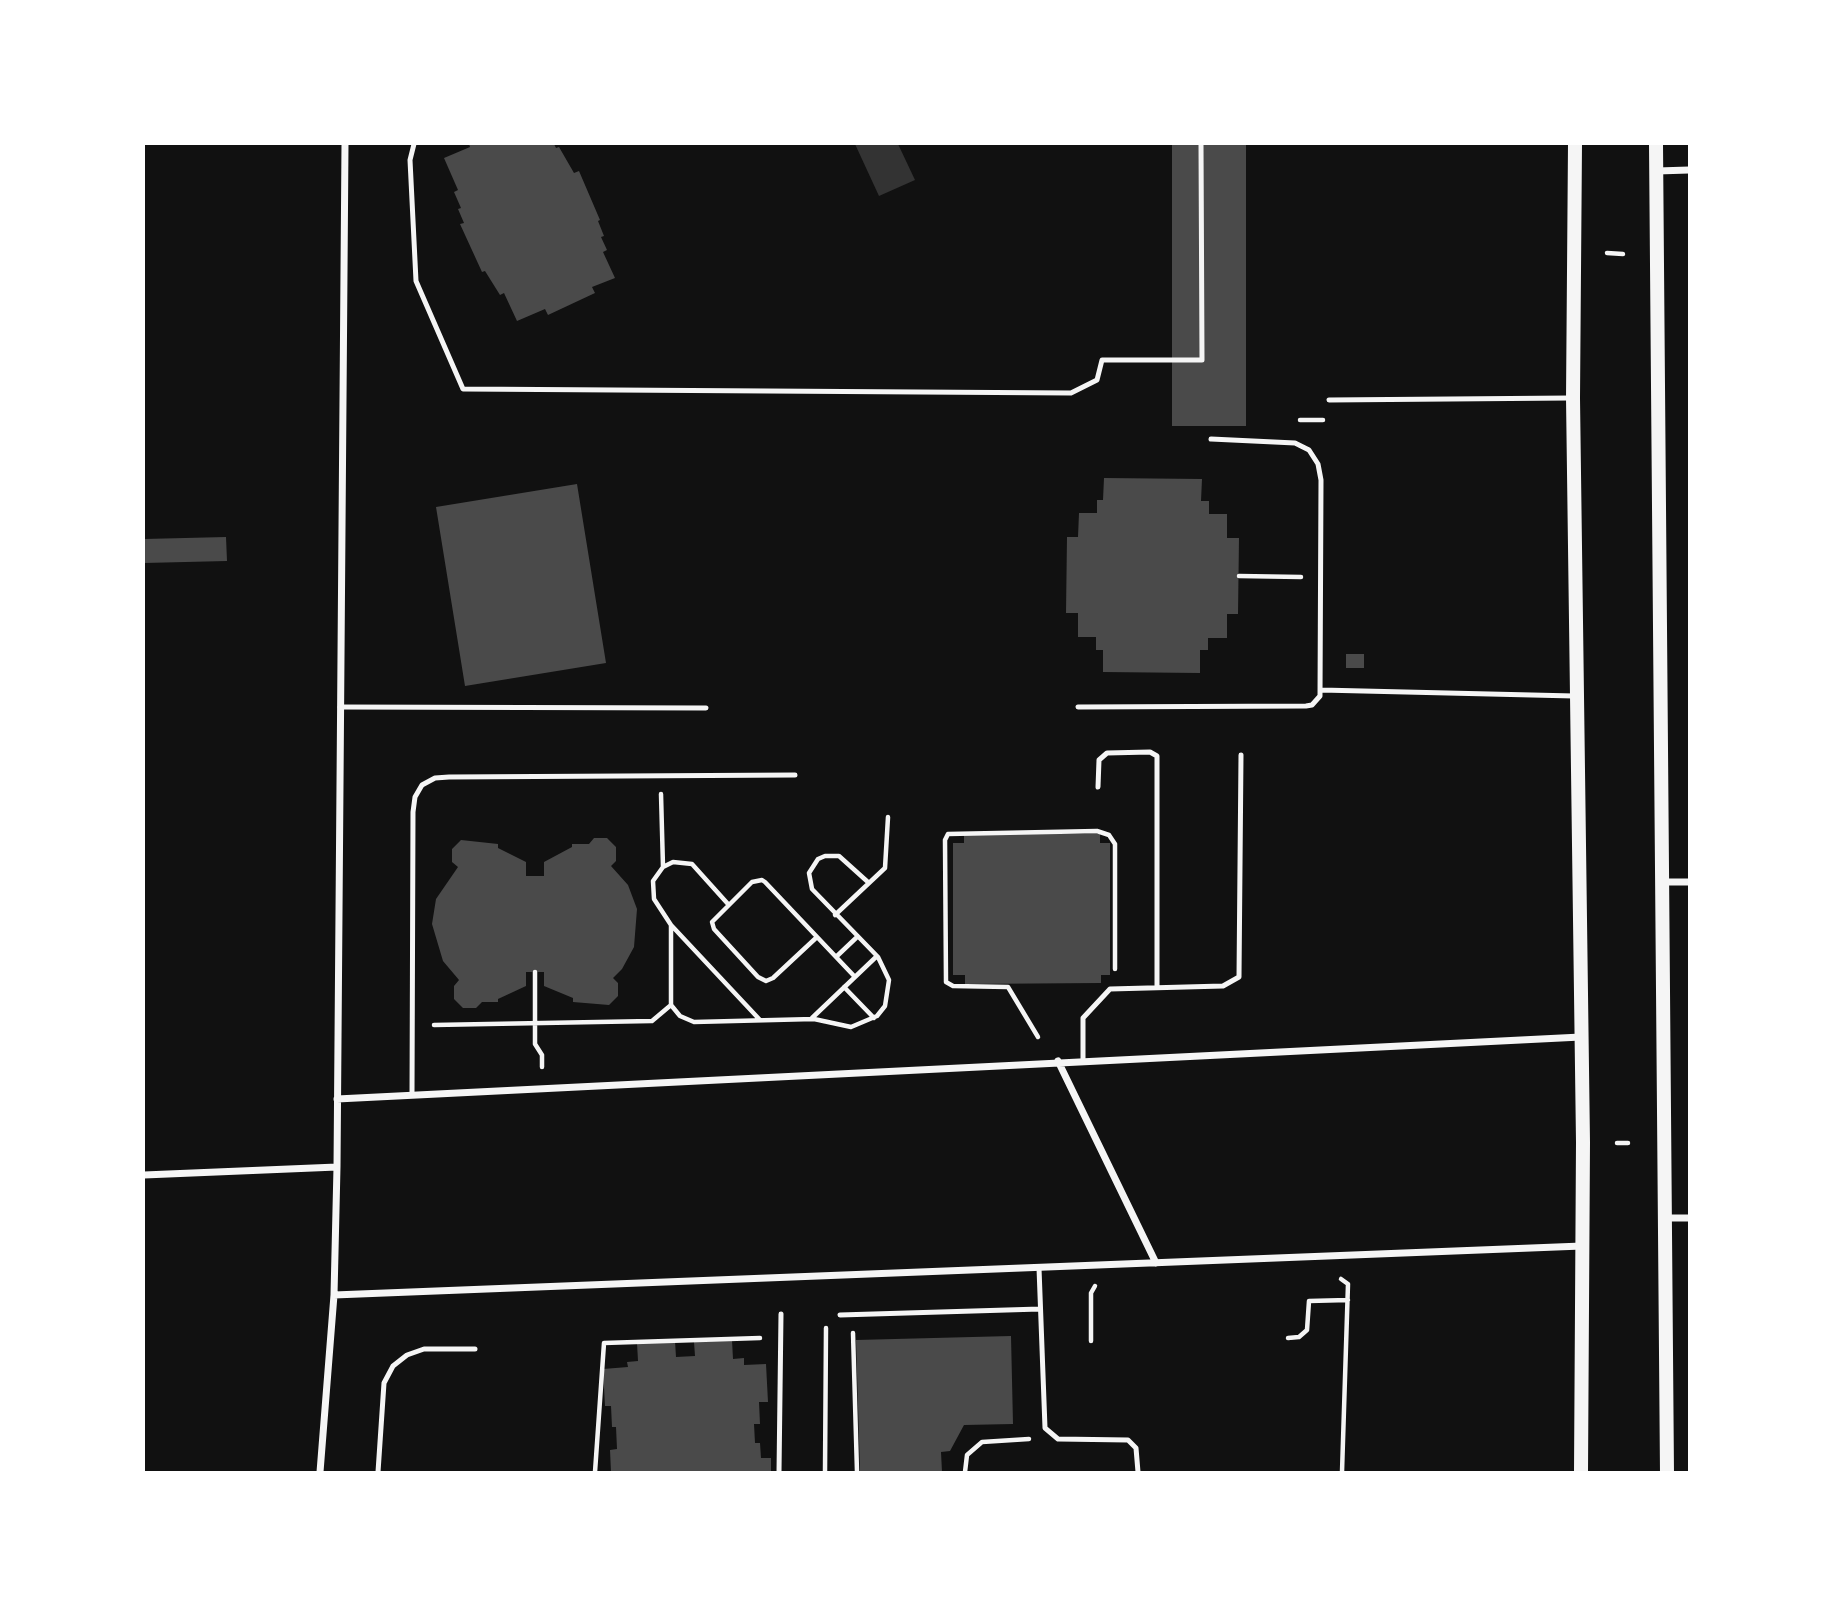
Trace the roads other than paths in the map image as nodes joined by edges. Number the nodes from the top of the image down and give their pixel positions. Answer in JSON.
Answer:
{"nodes":[{"id":1,"x":345,"y":144,"type":"edge"},
{"id":2,"x":414,"y":144,"type":"edge"},
{"id":3,"x":1201,"y":144,"type":"edge"},
{"id":4,"x":1575,"y":144,"type":"edge"},
{"id":5,"x":1656,"y":144,"type":"edge"},
{"id":6,"x":1689,"y":170,"type":"edge"},
{"id":7,"x":1657,"y":171,"type":"junction"},
{"id":8,"x":1573,"y":398,"type":"junction"},
{"id":9,"x":1329,"y":400,"type":"dead end"},
{"id":10,"x":1212,"y":439,"type":"dead end"},
{"id":11,"x":1321,"y":690,"type":"junction"},
{"id":12,"x":1578,"y":696,"type":"junction"},
{"id":13,"x":340,"y":707,"type":"junction"},
{"id":14,"x":1078,"y":707,"type":"dead end"},
{"id":15,"x":706,"y":708,"type":"dead end"},
{"id":16,"x":1241,"y":755,"type":"dead end"},
{"id":17,"x":795,"y":775,"type":"dead end"},
{"id":18,"x":1098,"y":787,"type":"dead end"},
{"id":19,"x":1663,"y":882,"type":"junction"},
{"id":20,"x":1689,"y":882,"type":"edge"},
{"id":21,"x":1157,"y":987,"type":"junction"},
{"id":22,"x":1582,"y":1037,"type":"junction"},
{"id":23,"x":1083,"y":1060,"type":"junction"},
{"id":24,"x":1058,"y":1061,"type":"junction"},
{"id":25,"x":412,"y":1094,"type":"junction"},
{"id":26,"x":337,"y":1099,"type":"junction"},
{"id":27,"x":337,"y":1167,"type":"junction"},
{"id":28,"x":144,"y":1175,"type":"edge"},
{"id":29,"x":1664,"y":1218,"type":"junction"},
{"id":30,"x":1689,"y":1218,"type":"edge"},
{"id":31,"x":1582,"y":1246,"type":"junction"},
{"id":32,"x":1156,"y":1263,"type":"junction"},
{"id":33,"x":1039,"y":1268,"type":"junction"},
{"id":34,"x":334,"y":1296,"type":"junction"},
{"id":35,"x":1040,"y":1309,"type":"junction"},
{"id":36,"x":781,"y":1314,"type":"dead end"},
{"id":37,"x":840,"y":1315,"type":"road end"},
{"id":38,"x":475,"y":1349,"type":"dead end"},
{"id":39,"x":320,"y":1472,"type":"edge"},
{"id":40,"x":378,"y":1472,"type":"edge"},
{"id":41,"x":779,"y":1472,"type":"edge"},
{"id":42,"x":1138,"y":1472,"type":"edge"},
{"id":43,"x":1581,"y":1472,"type":"edge"},
{"id":44,"x":1667,"y":1472,"type":"edge"}],
"edges":[{"from":1,"to":13,"type":"street"},
{"from":2,"to":3,"type":"lane"},
{"from":4,"to":8,"type":"main road"},
{"from":5,"to":7,"type":"main road"},
{"from":6,"to":7,"type":"street"},
{"from":7,"to":19,"type":"main road"},
{"from":8,"to":9,"type":"lane"},
{"from":8,"to":12,"type":"main road"},
{"from":10,"to":11,"type":"lane"},
{"from":11,"to":12,"type":"lane"},
{"from":11,"to":14,"type":"lane"},
{"from":12,"to":22,"type":"main road"},
{"from":13,"to":15,"type":"lane"},
{"from":13,"to":26,"type":"street"},
{"from":16,"to":21,"type":"lane"},
{"from":17,"to":25,"type":"lane"},
{"from":18,"to":21,"type":"lane"},
{"from":19,"to":20,"type":"street"},
{"from":19,"to":29,"type":"main road"},
{"from":21,"to":23,"type":"lane"},
{"from":22,"to":23,"type":"street"},
{"from":22,"to":31,"type":"main road"},
{"from":23,"to":24,"type":"street"},
{"from":24,"to":25,"type":"street"},
{"from":24,"to":32,"type":"street"},
{"from":25,"to":26,"type":"street"},
{"from":26,"to":27,"type":"street"},
{"from":27,"to":28,"type":"street"},
{"from":27,"to":34,"type":"street"},
{"from":29,"to":30,"type":"street"},
{"from":29,"to":44,"type":"main road"},
{"from":31,"to":32,"type":"street"},
{"from":31,"to":43,"type":"main road"},
{"from":32,"to":33,"type":"street"},
{"from":33,"to":34,"type":"street"},
{"from":33,"to":35,"type":"lane"},
{"from":34,"to":39,"type":"street"},
{"from":35,"to":37,"type":"lane"},
{"from":35,"to":42,"type":"lane"},
{"from":36,"to":41,"type":"lane"},
{"from":38,"to":40,"type":"lane"}]}
